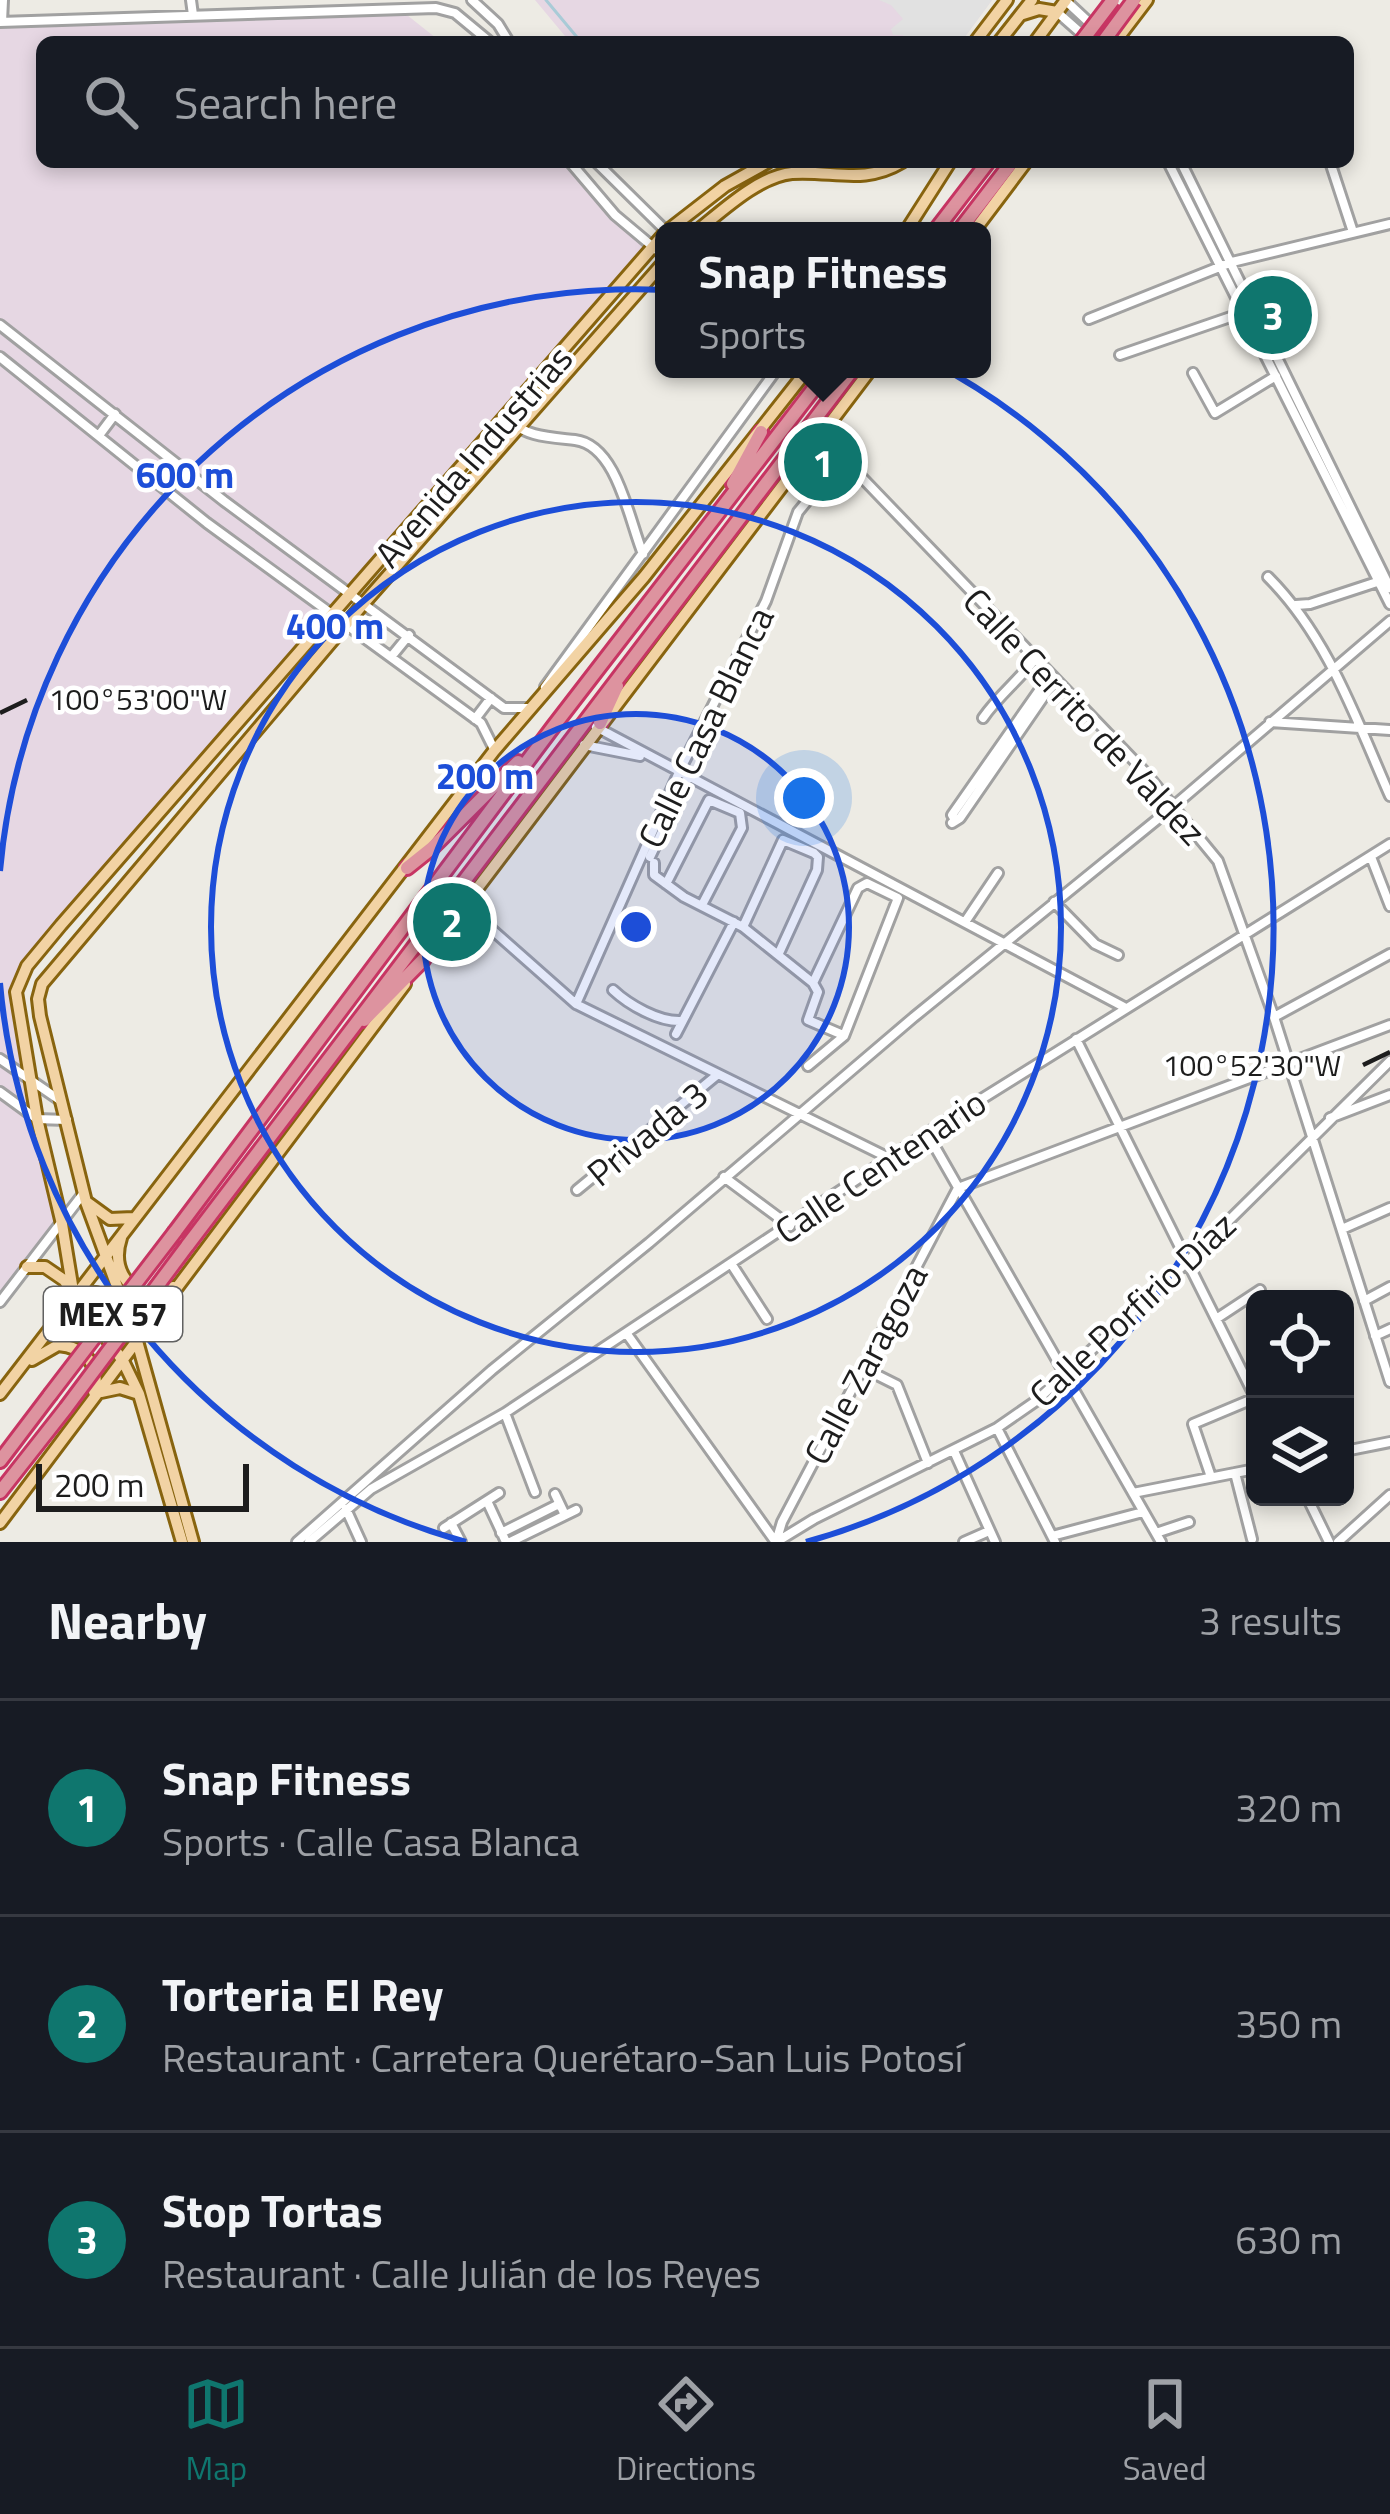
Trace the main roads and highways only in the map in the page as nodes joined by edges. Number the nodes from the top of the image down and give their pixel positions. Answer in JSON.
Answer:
{"nodes":[{"id":1,"x":1007,"y":0,"type":"edge"},
{"id":2,"x":1028,"y":0,"type":"edge"},
{"id":3,"x":1065,"y":0,"type":"edge"},
{"id":4,"x":1103,"y":0,"type":"edge"},
{"id":5,"x":1113,"y":0,"type":"edge"},
{"id":6,"x":1141,"y":3,"type":"edge"},
{"id":7,"x":1053,"y":6,"type":"edge"},
{"id":8,"x":996,"y":15,"type":"junction"},
{"id":9,"x":1020,"y":16,"type":"junction"},
{"id":10,"x":980,"y":36,"type":"edge"},
{"id":11,"x":1004,"y":36,"type":"edge"},
{"id":12,"x":1038,"y":36,"type":"edge"},
{"id":13,"x":1086,"y":36,"type":"edge"},
{"id":14,"x":1114,"y":36,"type":"edge"},
{"id":15,"x":757,"y":168,"type":"edge"},
{"id":16,"x":889,"y":168,"type":"edge"},
{"id":17,"x":946,"y":168,"type":"edge"},
{"id":18,"x":983,"y":168,"type":"edge"},
{"id":19,"x":1007,"y":168,"type":"edge"},
{"id":20,"x":1021,"y":168,"type":"edge"},
{"id":21,"x":679,"y":222,"type":"edge"},
{"id":22,"x":710,"y":222,"type":"edge"},
{"id":23,"x":912,"y":222,"type":"edge"},
{"id":24,"x":942,"y":222,"type":"edge"},
{"id":25,"x":966,"y":222,"type":"edge"},
{"id":26,"x":981,"y":222,"type":"edge"},
{"id":27,"x":655,"y":243,"type":"edge"},
{"id":28,"x":655,"y":269,"type":"edge"},
{"id":29,"x":801,"y":378,"type":"edge"},
{"id":30,"x":822,"y":378,"type":"edge"},
{"id":31,"x":846,"y":378,"type":"edge"},
{"id":32,"x":864,"y":378,"type":"edge"},
{"id":33,"x":760,"y":432,"type":"junction"},
{"id":34,"x":718,"y":513,"type":"junction"},
{"id":35,"x":626,"y":665,"type":"junction"},
{"id":36,"x":598,"y":725,"type":"junction"},
{"id":37,"x":553,"y":727,"type":"junction"},
{"id":38,"x":182,"y":787,"type":"junction"},
{"id":39,"x":198,"y":800,"type":"junction"},
{"id":40,"x":406,"y":868,"type":"junction"},
{"id":41,"x":61,"y":925,"type":"junction"},
{"id":42,"x":80,"y":940,"type":"junction"},
{"id":43,"x":424,"y":959,"type":"junction"},
{"id":44,"x":326,"y":1060,"type":"junction"},
{"id":45,"x":85,"y":1197,"type":"junction"},
{"id":46,"x":133,"y":1218,"type":"junction"},
{"id":47,"x":124,"y":1230,"type":"junction"},
{"id":48,"x":104,"y":1258,"type":"junction"},
{"id":49,"x":27,"y":1267,"type":"road end"},
{"id":50,"x":193,"y":1270,"type":"junction"},
{"id":51,"x":74,"y":1297,"type":"junction"},
{"id":52,"x":124,"y":1305,"type":"junction"},
{"id":53,"x":137,"y":1341,"type":"junction"},
{"id":54,"x":123,"y":1361,"type":"junction"},
{"id":55,"x":15,"y":1374,"type":"junction"},
{"id":56,"x":0,"y":1394,"type":"edge"},
{"id":57,"x":98,"y":1394,"type":"junction"},
{"id":58,"x":139,"y":1394,"type":"junction"},
{"id":59,"x":89,"y":1407,"type":"junction"},
{"id":60,"x":0,"y":1461,"type":"edge"},
{"id":61,"x":0,"y":1492,"type":"edge"},
{"id":62,"x":0,"y":1523,"type":"edge"},
{"id":63,"x":182,"y":1542,"type":"edge"},
{"id":64,"x":193,"y":1542,"type":"edge"}],
"edges":[{"from":1,"to":8,"type":"main road"},
{"from":2,"to":8,"type":"main road"},
{"from":2,"to":9,"type":"main road"},
{"from":3,"to":7,"type":"main road"},
{"from":4,"to":6,"type":"main road"},
{"from":5,"to":13,"type":"highway","bridge":true},
{"from":6,"to":14,"type":"highway","bridge":true},
{"from":7,"to":9,"type":"main road"},
{"from":7,"to":12,"type":"main road"},
{"from":8,"to":10,"type":"main road"},
{"from":9,"to":11,"type":"main road"},
{"from":15,"to":21,"type":"main road","name":"Avenida Industrias"},
{"from":16,"to":22,"type":"main road"},
{"from":17,"to":23,"type":"main road"},
{"from":18,"to":24,"type":"highway"},
{"from":19,"to":25,"type":"highway"},
{"from":20,"to":26,"type":"main road"},
{"from":27,"to":38,"type":"main road","name":"Avenida Industrias"},
{"from":28,"to":39,"type":"main road","name":"Avenida Industrias"},
{"from":29,"to":33,"type":"main road"},
{"from":30,"to":34,"type":"highway","number":"MEX 57"},
{"from":31,"to":35,"type":"highway","number":"MEX 57"},
{"from":32,"to":36,"type":"main road"},
{"from":33,"to":34,"type":"highway"},
{"from":33,"to":40,"type":"main road"},
{"from":34,"to":37,"type":"highway","number":"MEX 57"},
{"from":35,"to":36,"type":"highway"},
{"from":35,"to":44,"type":"highway","number":"MEX 57"},
{"from":36,"to":43,"type":"main road"},
{"from":37,"to":40,"type":"highway"},
{"from":37,"to":60,"type":"highway","number":"MEX 57","bridge":true},
{"from":38,"to":39,"type":"main road"},
{"from":38,"to":41,"type":"main road","name":"Avenida Industrias"},
{"from":39,"to":42,"type":"main road","name":"Avenida Industrias"},
{"from":40,"to":46,"type":"main road"},
{"from":41,"to":42,"type":"main road"},
{"from":41,"to":51,"type":"main road","name":"Avenida Industrias"},
{"from":42,"to":45,"type":"main road","name":"Avenida Industrias"},
{"from":43,"to":44,"type":"highway"},
{"from":43,"to":50,"type":"main road"},
{"from":44,"to":61,"type":"highway","number":"MEX 57","bridge":true},
{"from":45,"to":46,"type":"main road"},
{"from":45,"to":48,"type":"main road","name":"Avenida Industrias"},
{"from":46,"to":47,"type":"main road"},
{"from":47,"to":48,"type":"main road"},
{"from":47,"to":50,"type":"main road"},
{"from":48,"to":51,"type":"main road"},
{"from":48,"to":52,"type":"main road","name":"Avenida Industrias"},
{"from":49,"to":51,"type":"main road"},
{"from":50,"to":53,"type":"main road"},
{"from":51,"to":52,"type":"main road"},
{"from":51,"to":54,"type":"main road"},
{"from":51,"to":55,"type":"main road"},
{"from":52,"to":53,"type":"main road","name":"Avenida Industrias"},
{"from":53,"to":54,"type":"main road"},
{"from":53,"to":64,"type":"main road","name":"Avenida Industrias"},
{"from":54,"to":57,"type":"main road"},
{"from":54,"to":58,"type":"main road"},
{"from":55,"to":56,"type":"main road"},
{"from":55,"to":59,"type":"main road"},
{"from":57,"to":58,"type":"main road"},
{"from":57,"to":59,"type":"main road"},
{"from":58,"to":63,"type":"main road"},
{"from":59,"to":62,"type":"main road"}]}
